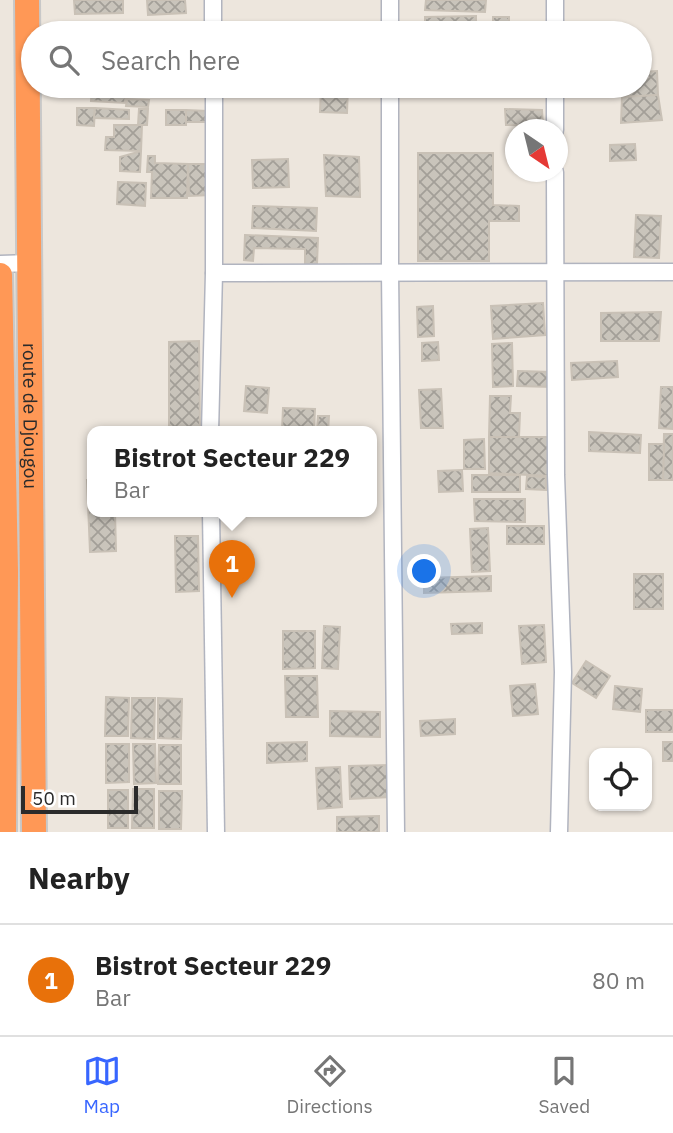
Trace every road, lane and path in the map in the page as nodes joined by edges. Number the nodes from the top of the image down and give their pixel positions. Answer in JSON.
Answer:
{"nodes":[{"id":1,"x":27,"y":0,"type":"edge"},
{"id":2,"x":213,"y":0,"type":"edge"},
{"id":3,"x":390,"y":0,"type":"edge"},
{"id":4,"x":555,"y":0,"type":"edge"},
{"id":5,"x":27,"y":21,"type":"edge"},
{"id":6,"x":213,"y":21,"type":"edge"},
{"id":7,"x":390,"y":21,"type":"edge"},
{"id":8,"x":555,"y":21,"type":"edge"},
{"id":9,"x":28,"y":98,"type":"edge"},
{"id":10,"x":214,"y":98,"type":"edge"},
{"id":11,"x":390,"y":98,"type":"edge"},
{"id":12,"x":555,"y":98,"type":"edge"},
{"id":13,"x":555,"y":119,"type":"edge"},
{"id":14,"x":555,"y":182,"type":"edge"},
{"id":15,"x":30,"y":263,"type":"junction"},
{"id":16,"x":0,"y":264,"type":"edge"},
{"id":17,"x":390,"y":271,"type":"junction"},
{"id":18,"x":673,"y":272,"type":"edge"},
{"id":19,"x":214,"y":273,"type":"junction"},
{"id":20,"x":555,"y":274,"type":"junction"},
{"id":21,"x":0,"y":275,"type":"edge"},
{"id":22,"x":210,"y":426,"type":"edge"},
{"id":23,"x":211,"y":517,"type":"edge"},
{"id":24,"x":4,"y":832,"type":"edge"},
{"id":25,"x":34,"y":832,"type":"edge"},
{"id":26,"x":216,"y":832,"type":"edge"},
{"id":27,"x":396,"y":832,"type":"edge"},
{"id":28,"x":559,"y":832,"type":"edge"}],
"edges":[{"from":1,"to":5,"type":"highway","name":"route de Djougou"},
{"from":2,"to":6,"type":"street"},
{"from":3,"to":7,"type":"street"},
{"from":4,"to":8,"type":"street"},
{"from":9,"to":15,"type":"highway","name":"route de Djougou"},
{"from":10,"to":19,"type":"street"},
{"from":11,"to":17,"type":"street"},
{"from":12,"to":13,"type":"street"},
{"from":14,"to":20,"type":"street"},
{"from":15,"to":16,"type":"street"},
{"from":15,"to":25,"type":"highway","name":"route de Djougou"},
{"from":17,"to":19,"type":"street"},
{"from":17,"to":20,"type":"street"},
{"from":17,"to":27,"type":"street"},
{"from":18,"to":20,"type":"street"},
{"from":19,"to":22,"type":"street"},
{"from":20,"to":28,"type":"street"},
{"from":21,"to":24,"type":"highway","name":"route de Djougou"},
{"from":23,"to":26,"type":"street"}]}
